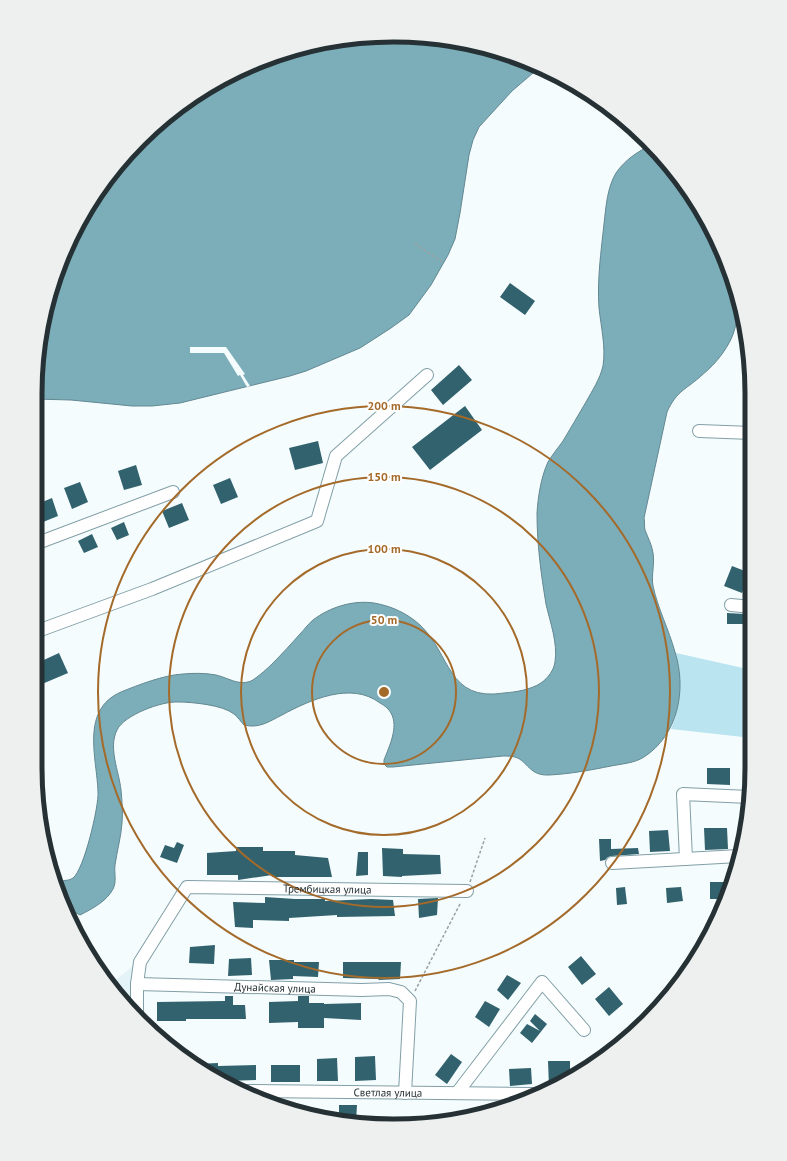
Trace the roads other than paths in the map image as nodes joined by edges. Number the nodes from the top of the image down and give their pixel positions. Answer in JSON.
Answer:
{"nodes":[{"id":1,"x":427,"y":375,"type":"dead end"},
{"id":2,"x":699,"y":431,"type":"dead end"},
{"id":3,"x":745,"y":433,"type":"edge"},
{"id":4,"x":173,"y":492,"type":"dead end"},
{"id":5,"x":42,"y":541,"type":"edge"},
{"id":6,"x":731,"y":605,"type":"dead end"},
{"id":7,"x":745,"y":606,"type":"edge"},
{"id":8,"x":42,"y":629,"type":"edge"},
{"id":9,"x":743,"y":797,"type":"edge"},
{"id":10,"x":733,"y":856,"type":"edge"},
{"id":11,"x":686,"y":859,"type":"junction"},
{"id":12,"x":612,"y":863,"type":"dead end"},
{"id":13,"x":466,"y":891,"type":"road end"},
{"id":14,"x":136,"y":984,"type":"junction"},
{"id":15,"x":137,"y":1007,"type":"edge"},
{"id":16,"x":584,"y":1030,"type":"dead end"},
{"id":17,"x":257,"y":1091,"type":"edge"},
{"id":18,"x":405,"y":1092,"type":"junction"},
{"id":19,"x":457,"y":1093,"type":"junction"},
{"id":20,"x":523,"y":1094,"type":"edge"}],
"edges":[{"from":1,"to":8,"type":"street"},
{"from":2,"to":3,"type":"street"},
{"from":4,"to":5,"type":"street"},
{"from":6,"to":7,"type":"street"},
{"from":9,"to":11,"type":"street"},
{"from":10,"to":11,"type":"street"},
{"from":11,"to":12,"type":"street"},
{"from":13,"to":14,"type":"street","name":"Трембицкая улица"},
{"from":14,"to":15,"type":"street"},
{"from":14,"to":18,"type":"street","name":"Дунайская улица"},
{"from":16,"to":19,"type":"street"},
{"from":17,"to":18,"type":"street","name":"Светлая улица"},
{"from":18,"to":19,"type":"street","name":"Светлая улица"},
{"from":19,"to":20,"type":"street","name":"Светлая улица"}]}
